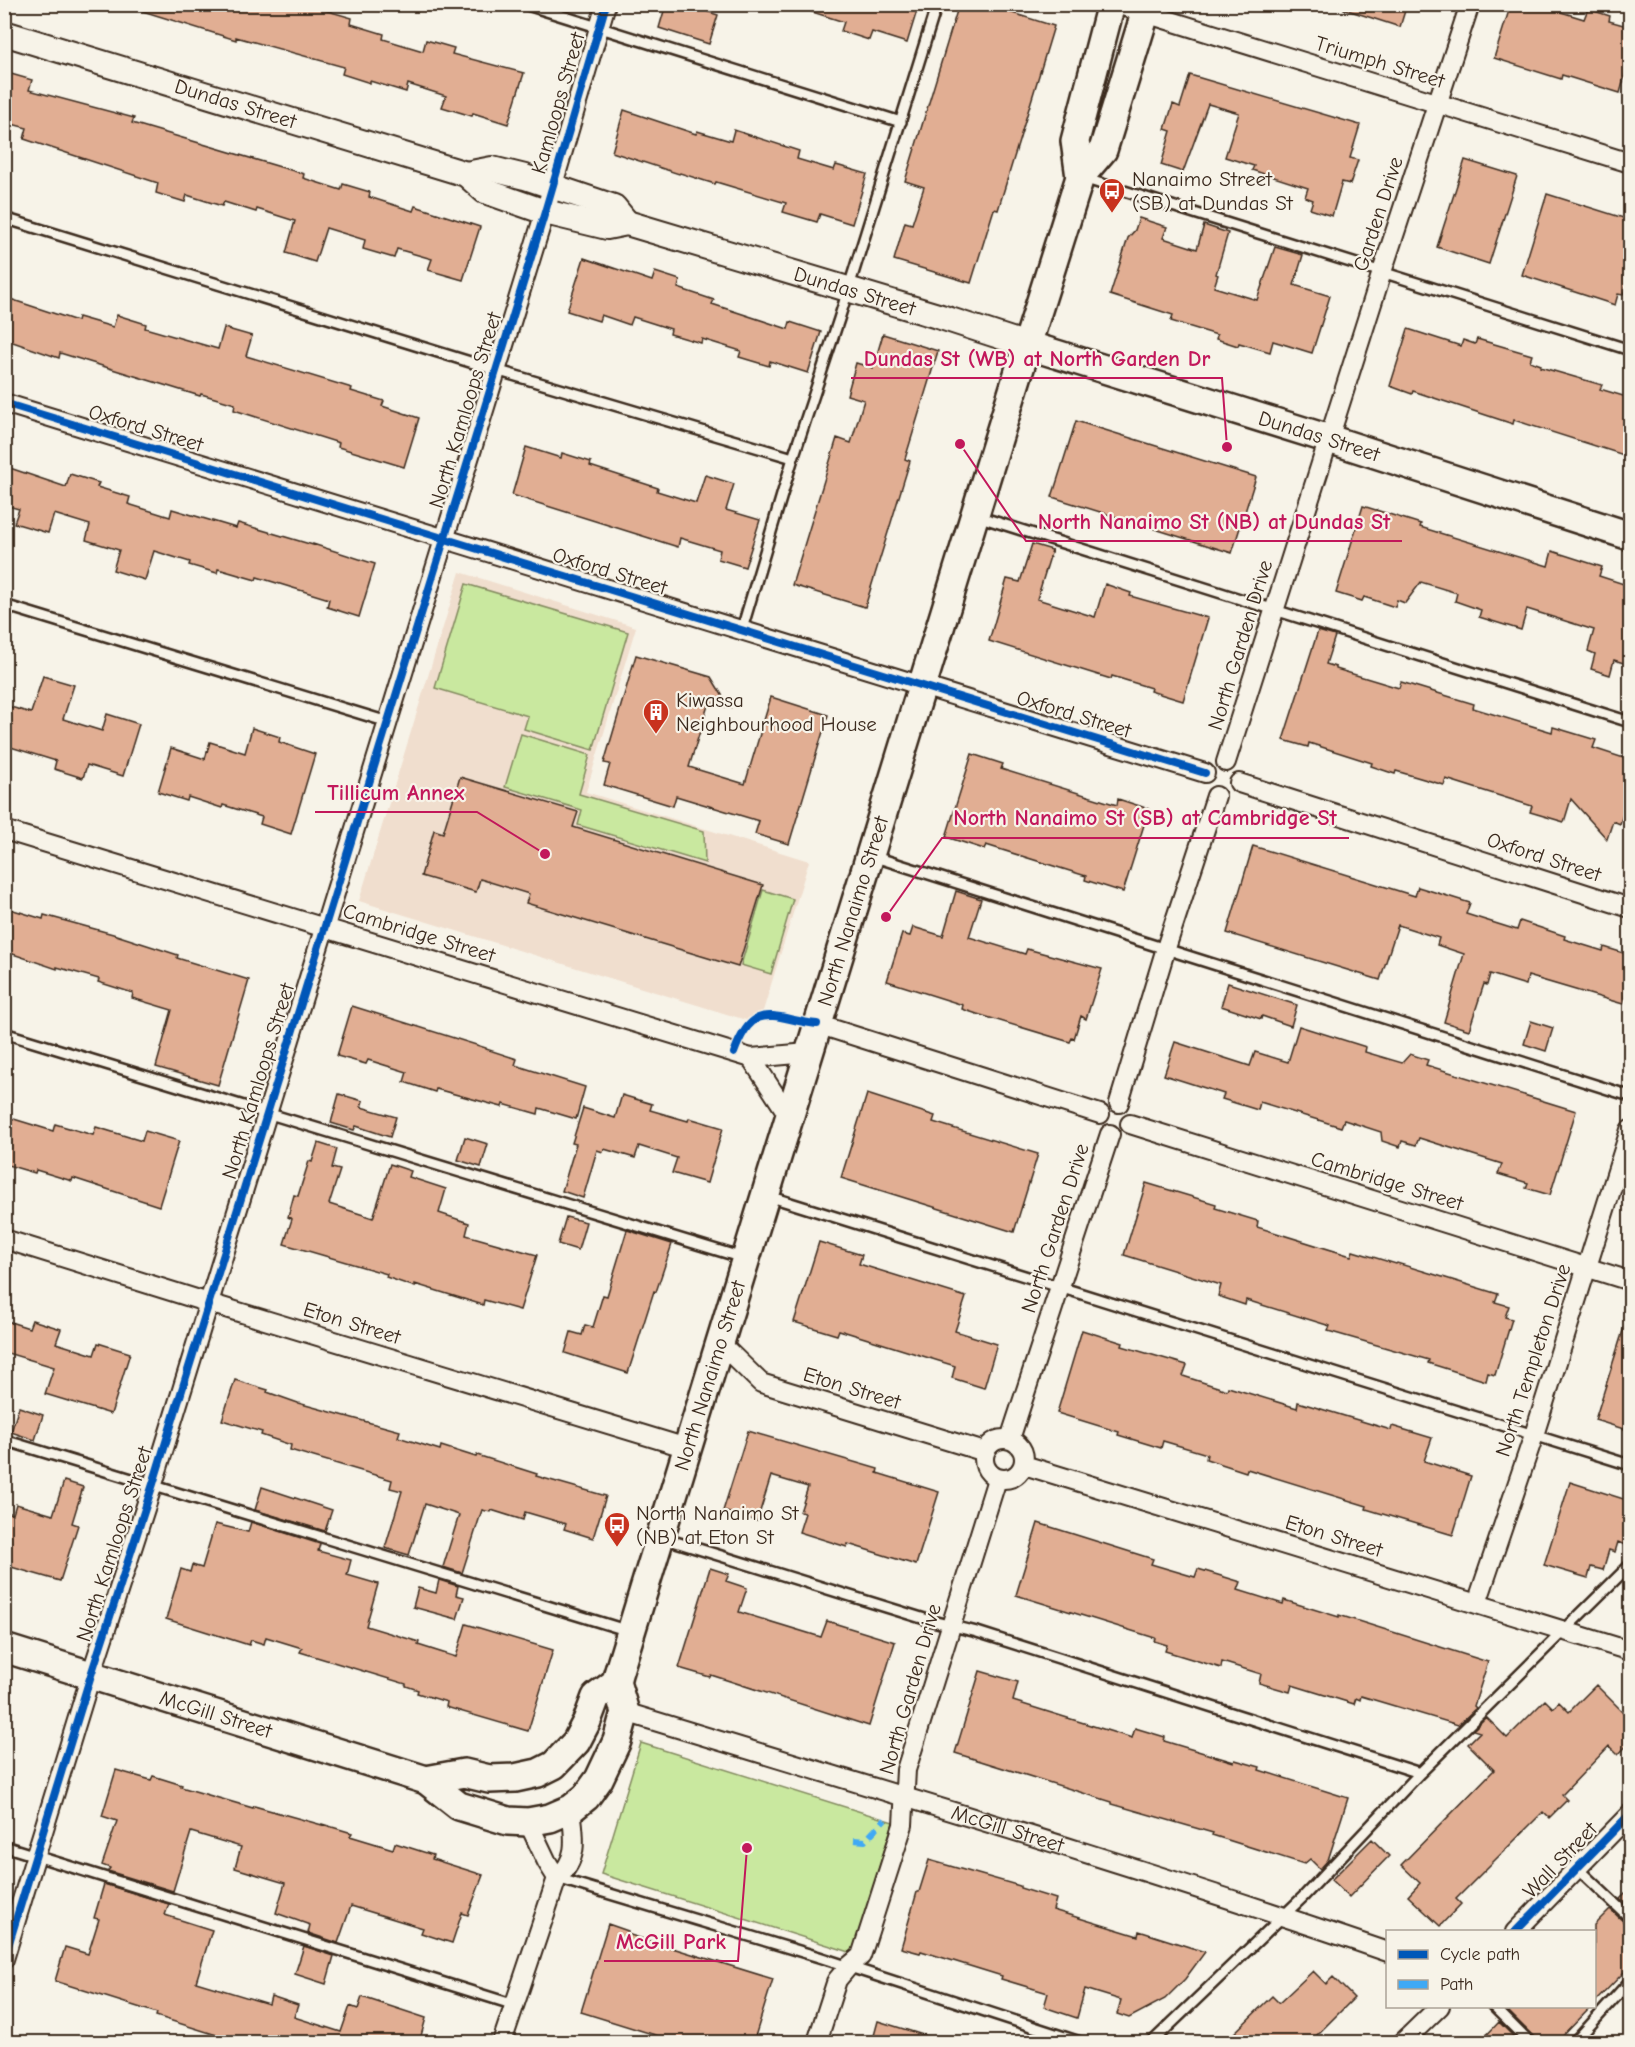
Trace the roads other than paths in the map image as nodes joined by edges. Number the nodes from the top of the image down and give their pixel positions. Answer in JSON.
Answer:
{"nodes":[{"id":1,"x":524,"y":4,"type":"edge"},
{"id":2,"x":606,"y":4,"type":"edge"},
{"id":3,"x":937,"y":4,"type":"edge"},
{"id":4,"x":1111,"y":4,"type":"edge"},
{"id":5,"x":1116,"y":4,"type":"edge"},
{"id":6,"x":1470,"y":4,"type":"edge"},
{"id":7,"x":1147,"y":9,"type":"edge"},
{"id":8,"x":599,"y":28,"type":"junction"},
{"id":9,"x":4,"y":33,"type":"edge"},
{"id":10,"x":1438,"y":103,"type":"junction"},
{"id":11,"x":901,"y":122,"type":"junction"},
{"id":12,"x":1630,"y":163,"type":"edge"},
{"id":13,"x":466,"y":174,"type":"junction"},
{"id":14,"x":1080,"y":177,"type":"junction"},
{"id":15,"x":553,"y":186,"type":"junction"},
{"id":16,"x":545,"y":212,"type":"junction"},
{"id":17,"x":4,"y":218,"type":"edge"},
{"id":18,"x":627,"y":223,"type":"junction"},
{"id":19,"x":1382,"y":272,"type":"junction"},
{"id":20,"x":848,"y":290,"type":"junction"},
{"id":21,"x":1027,"y":345,"type":"junction"},
{"id":22,"x":1630,"y":350,"type":"edge"},
{"id":23,"x":496,"y":370,"type":"junction"},
{"id":24,"x":4,"y":403,"type":"edge"},
{"id":25,"x":1329,"y":439,"type":"junction"},
{"id":26,"x":793,"y":458,"type":"junction"},
{"id":27,"x":974,"y":515,"type":"junction"},
{"id":28,"x":1630,"y":536,"type":"edge"},
{"id":29,"x":444,"y":539,"type":"junction"},
{"id":30,"x":4,"y":605,"type":"edge"},
{"id":31,"x":1274,"y":609,"type":"junction"},
{"id":32,"x":742,"y":629,"type":"junction"},
{"id":33,"x":922,"y":686,"type":"junction"},
{"id":34,"x":388,"y":722,"type":"junction"},
{"id":35,"x":1630,"y":722,"type":"edge"},
{"id":36,"x":1226,"y":762,"type":"junction"},
{"id":37,"x":1205,"y":773,"type":"junction"},
{"id":38,"x":1239,"y":783,"type":"junction"},
{"id":39,"x":1216,"y":796,"type":"junction"},
{"id":40,"x":4,"y":830,"type":"edge"},
{"id":41,"x":870,"y":855,"type":"junction"},
{"id":42,"x":1630,"y":908,"type":"edge"},
{"id":43,"x":324,"y":927,"type":"junction"},
{"id":44,"x":1166,"y":948,"type":"junction"},
{"id":45,"x":817,"y":1024,"type":"junction"},
{"id":46,"x":4,"y":1033,"type":"edge"},
{"id":47,"x":808,"y":1053,"type":"junction"},
{"id":48,"x":751,"y":1058,"type":"junction"},
{"id":49,"x":1630,"y":1096,"type":"edge"},
{"id":50,"x":1119,"y":1103,"type":"junction"},
{"id":51,"x":268,"y":1114,"type":"junction"},
{"id":52,"x":1100,"y":1114,"type":"junction"},
{"id":53,"x":789,"y":1116,"type":"junction"},
{"id":54,"x":1130,"y":1124,"type":"junction"},
{"id":55,"x":1630,"y":1130,"type":"edge"},
{"id":56,"x":1110,"y":1134,"type":"junction"},
{"id":57,"x":765,"y":1195,"type":"junction"},
{"id":58,"x":4,"y":1239,"type":"edge"},
{"id":59,"x":746,"y":1259,"type":"junction"},
{"id":60,"x":1587,"y":1267,"type":"junction"},
{"id":61,"x":1630,"y":1281,"type":"edge"},
{"id":62,"x":1060,"y":1287,"type":"junction"},
{"id":63,"x":209,"y":1303,"type":"junction"},
{"id":64,"x":720,"y":1343,"type":"junction"},
{"id":65,"x":1534,"y":1435,"type":"junction"},
{"id":66,"x":1010,"y":1439,"type":"junction"},
{"id":67,"x":4,"y":1440,"type":"edge"},
{"id":68,"x":687,"y":1448,"type":"junction"},
{"id":69,"x":984,"y":1452,"type":"junction"},
{"id":70,"x":1024,"y":1465,"type":"junction"},
{"id":71,"x":1630,"y":1465,"type":"edge"},
{"id":72,"x":997,"y":1479,"type":"junction"},
{"id":73,"x":153,"y":1484,"type":"junction"},
{"id":74,"x":660,"y":1537,"type":"junction"},
{"id":75,"x":1630,"y":1565,"type":"edge"},
{"id":76,"x":1477,"y":1603,"type":"junction"},
{"id":77,"x":951,"y":1625,"type":"junction"},
{"id":78,"x":1566,"y":1630,"type":"junction"},
{"id":79,"x":631,"y":1632,"type":"junction"},
{"id":80,"x":4,"y":1648,"type":"edge"},
{"id":81,"x":1630,"y":1651,"type":"edge"},
{"id":82,"x":91,"y":1674,"type":"junction"},
{"id":83,"x":616,"y":1682,"type":"junction"},
{"id":84,"x":625,"y":1712,"type":"junction"},
{"id":85,"x":1420,"y":1773,"type":"junction"},
{"id":86,"x":426,"y":1780,"type":"junction"},
{"id":87,"x":903,"y":1796,"type":"junction"},
{"id":88,"x":1630,"y":1814,"type":"edge"},
{"id":89,"x":550,"y":1816,"type":"junction"},
{"id":90,"x":4,"y":1846,"type":"edge"},
{"id":91,"x":36,"y":1856,"type":"junction"},
{"id":92,"x":1577,"y":1868,"type":"junction"},
{"id":93,"x":557,"y":1878,"type":"junction"},
{"id":94,"x":1283,"y":1916,"type":"junction"},
{"id":95,"x":1630,"y":1918,"type":"edge"},
{"id":96,"x":1517,"y":1930,"type":"edge"},
{"id":97,"x":1386,"y":1951,"type":"edge"},
{"id":98,"x":4,"y":1959,"type":"edge"},
{"id":99,"x":848,"y":1967,"type":"junction"},
{"id":100,"x":1630,"y":1981,"type":"edge"},
{"id":101,"x":515,"y":2005,"type":"junction"},
{"id":102,"x":1439,"y":2008,"type":"edge"},
{"id":103,"x":1494,"y":2008,"type":"edge"},
{"id":104,"x":502,"y":2043,"type":"edge"},
{"id":105,"x":817,"y":2043,"type":"edge"},
{"id":106,"x":1080,"y":2043,"type":"edge"},
{"id":107,"x":1152,"y":2043,"type":"edge"},
{"id":108,"x":1403,"y":2043,"type":"edge"},
{"id":109,"x":1529,"y":2043,"type":"edge"},
{"id":110,"x":1575,"y":2043,"type":"edge"}],
"edges":[{"from":1,"to":8,"type":"lane"},
{"from":2,"to":8,"type":"street","name":"Kamloops Street"},
{"from":3,"to":11,"type":"lane"},
{"from":4,"to":14,"type":"main road"},
{"from":5,"to":7,"type":"street","name":"Triumph Street"},
{"from":6,"to":10,"type":"street","name":"Garden Drive"},
{"from":7,"to":10,"type":"street","name":"Triumph Street"},
{"from":7,"to":14,"type":"main road"},
{"from":8,"to":11,"type":"lane"},
{"from":8,"to":15,"type":"street","name":"Kamloops Street"},
{"from":9,"to":13,"type":"street","name":"Dundas Street"},
{"from":10,"to":12,"type":"street","name":"Triumph Street"},
{"from":10,"to":19,"type":"street","name":"Garden Drive"},
{"from":11,"to":20,"type":"lane"},
{"from":13,"to":15,"type":"street","name":"Dundas Street"},
{"from":13,"to":16,"type":"street","name":"Dundas Street"},
{"from":14,"to":19,"type":"lane"},
{"from":14,"to":21,"type":"main road","name":"North Nanaimo Street"},
{"from":15,"to":16,"type":"street","name":"Kamloops Street"},
{"from":15,"to":18,"type":"street","name":"Dundas Street"},
{"from":16,"to":18,"type":"street","name":"Dundas Street"},
{"from":16,"to":23,"type":"street","name":"North Kamloops Street"},
{"from":17,"to":23,"type":"lane"},
{"from":18,"to":20,"type":"street","name":"Dundas Street"},
{"from":19,"to":22,"type":"lane"},
{"from":19,"to":25,"type":"street","name":"Garden Drive"},
{"from":20,"to":21,"type":"street","name":"Dundas Street"},
{"from":20,"to":26,"type":"lane"},
{"from":21,"to":25,"type":"main road","name":"Dundas Street"},
{"from":21,"to":27,"type":"main road","name":"North Nanaimo Street"},
{"from":23,"to":26,"type":"lane"},
{"from":23,"to":29,"type":"street","name":"North Kamloops Street"},
{"from":24,"to":29,"type":"street","name":"Oxford Street"},
{"from":25,"to":28,"type":"main road","name":"Dundas Street"},
{"from":25,"to":31,"type":"street","name":"North Garden Drive"},
{"from":26,"to":32,"type":"lane"},
{"from":27,"to":31,"type":"lane"},
{"from":27,"to":33,"type":"main road","name":"North Nanaimo Street"},
{"from":29,"to":32,"type":"street","name":"Oxford Street"},
{"from":29,"to":34,"type":"street","name":"North Kamloops Street"},
{"from":30,"to":34,"type":"lane"},
{"from":31,"to":35,"type":"lane"},
{"from":31,"to":36,"type":"street","name":"North Garden Drive"},
{"from":32,"to":33,"type":"street","name":"Oxford Street"},
{"from":33,"to":37,"type":"street","name":"Oxford Street"},
{"from":33,"to":41,"type":"main road","name":"North Nanaimo Street"},
{"from":34,"to":43,"type":"street","name":"North Kamloops Street"},
{"from":36,"to":37,"type":"street"},
{"from":36,"to":38,"type":"street"},
{"from":37,"to":39,"type":"street"},
{"from":38,"to":39,"type":"street"},
{"from":38,"to":42,"type":"street","name":"Oxford Street"},
{"from":39,"to":44,"type":"street"},
{"from":40,"to":43,"type":"street","name":"Cambridge Street"},
{"from":41,"to":44,"type":"lane"},
{"from":41,"to":45,"type":"main road","name":"North Nanaimo Street"},
{"from":43,"to":48,"type":"street","name":"Cambridge Street"},
{"from":43,"to":51,"type":"street","name":"North Kamloops Street"},
{"from":44,"to":49,"type":"lane"},
{"from":44,"to":50,"type":"street"},
{"from":45,"to":47,"type":"main road","name":"North Nanaimo Street"},
{"from":45,"to":52,"type":"street"},
{"from":46,"to":51,"type":"lane"},
{"from":47,"to":48,"type":"street","name":"Cambridge Street"},
{"from":47,"to":53,"type":"main road","name":"North Nanaimo Street"},
{"from":48,"to":53,"type":"street"},
{"from":50,"to":52,"type":"street"},
{"from":50,"to":54,"type":"street"},
{"from":51,"to":59,"type":"lane"},
{"from":51,"to":63,"type":"street","name":"North Kamloops Street"},
{"from":52,"to":56,"type":"street"},
{"from":53,"to":57,"type":"main road","name":"North Nanaimo Street"},
{"from":54,"to":56,"type":"street"},
{"from":54,"to":60,"type":"street","name":"Cambridge Street"},
{"from":55,"to":60,"type":"street","name":"North Templeton Drive"},
{"from":56,"to":62,"type":"street","name":"North Garden Drive"},
{"from":57,"to":59,"type":"main road","name":"North Nanaimo Street"},
{"from":57,"to":62,"type":"lane"},
{"from":58,"to":63,"type":"street","name":"Eton Street"},
{"from":59,"to":64,"type":"main road","name":"North Nanaimo Street"},
{"from":60,"to":61,"type":"street","name":"Cambridge Street"},
{"from":60,"to":65,"type":"street","name":"North Templeton Drive"},
{"from":62,"to":65,"type":"lane"},
{"from":62,"to":66,"type":"street","name":"North Garden Drive"},
{"from":63,"to":68,"type":"street","name":"Eton Street"},
{"from":63,"to":73,"type":"street","name":"North Kamloops Street"},
{"from":64,"to":68,"type":"main road","name":"North Nanaimo Street"},
{"from":64,"to":69,"type":"street","name":"Eton Street"},
{"from":65,"to":71,"type":"lane"},
{"from":65,"to":76,"type":"street","name":"North Templeton Drive"},
{"from":66,"to":69,"type":"street"},
{"from":66,"to":70,"type":"street"},
{"from":67,"to":73,"type":"lane"},
{"from":68,"to":74,"type":"main road","name":"North Nanaimo Street"},
{"from":69,"to":72,"type":"street"},
{"from":70,"to":72,"type":"street"},
{"from":70,"to":76,"type":"street","name":"Eton Street"},
{"from":72,"to":77,"type":"street","name":"North Garden Drive"},
{"from":73,"to":79,"type":"lane"},
{"from":73,"to":82,"type":"street","name":"North Kamloops Street"},
{"from":74,"to":77,"type":"lane"},
{"from":74,"to":79,"type":"main road","name":"North Nanaimo Street"},
{"from":75,"to":78,"type":"lane"},
{"from":76,"to":78,"type":"street","name":"Eton Street"},
{"from":77,"to":85,"type":"lane"},
{"from":77,"to":87,"type":"street","name":"North Garden Drive"},
{"from":78,"to":81,"type":"street","name":"Eton Street"},
{"from":78,"to":85,"type":"lane"},
{"from":79,"to":83,"type":"main road","name":"North Nanaimo Street"},
{"from":80,"to":82,"type":"main road","name":"McGill Street"},
{"from":82,"to":86,"type":"main road","name":"McGill Street"},
{"from":82,"to":91,"type":"street","name":"North Kamloops Street"},
{"from":83,"to":84,"type":"main road"},
{"from":83,"to":86,"type":"main road","name":"McGill Street"},
{"from":84,"to":87,"type":"street","name":"McGill Street"},
{"from":84,"to":89,"type":"main road"},
{"from":85,"to":94,"type":"lane"},
{"from":86,"to":89,"type":"main road","name":"McGill Street"},
{"from":87,"to":94,"type":"street","name":"McGill Street"},
{"from":87,"to":99,"type":"street","name":"North Garden Drive"},
{"from":88,"to":92,"type":"street","name":"Wall Street"},
{"from":89,"to":93,"type":"street"},
{"from":89,"to":93,"type":"street"},
{"from":90,"to":91,"type":"lane"},
{"from":91,"to":98,"type":"street","name":"North Kamloops Street"},
{"from":91,"to":101,"type":"lane"},
{"from":92,"to":95,"type":"lane"},
{"from":92,"to":96,"type":"street","name":"Wall Street"},
{"from":93,"to":99,"type":"lane"},
{"from":93,"to":101,"type":"street"},
{"from":94,"to":97,"type":"street","name":"McGill Street"},
{"from":94,"to":107,"type":"lane"},
{"from":99,"to":105,"type":"street","name":"North Garden Drive"},
{"from":99,"to":106,"type":"lane"},
{"from":100,"to":110,"type":"lane"},
{"from":101,"to":104,"type":"street"},
{"from":102,"to":108,"type":"street"},
{"from":103,"to":109,"type":"lane"}]}
